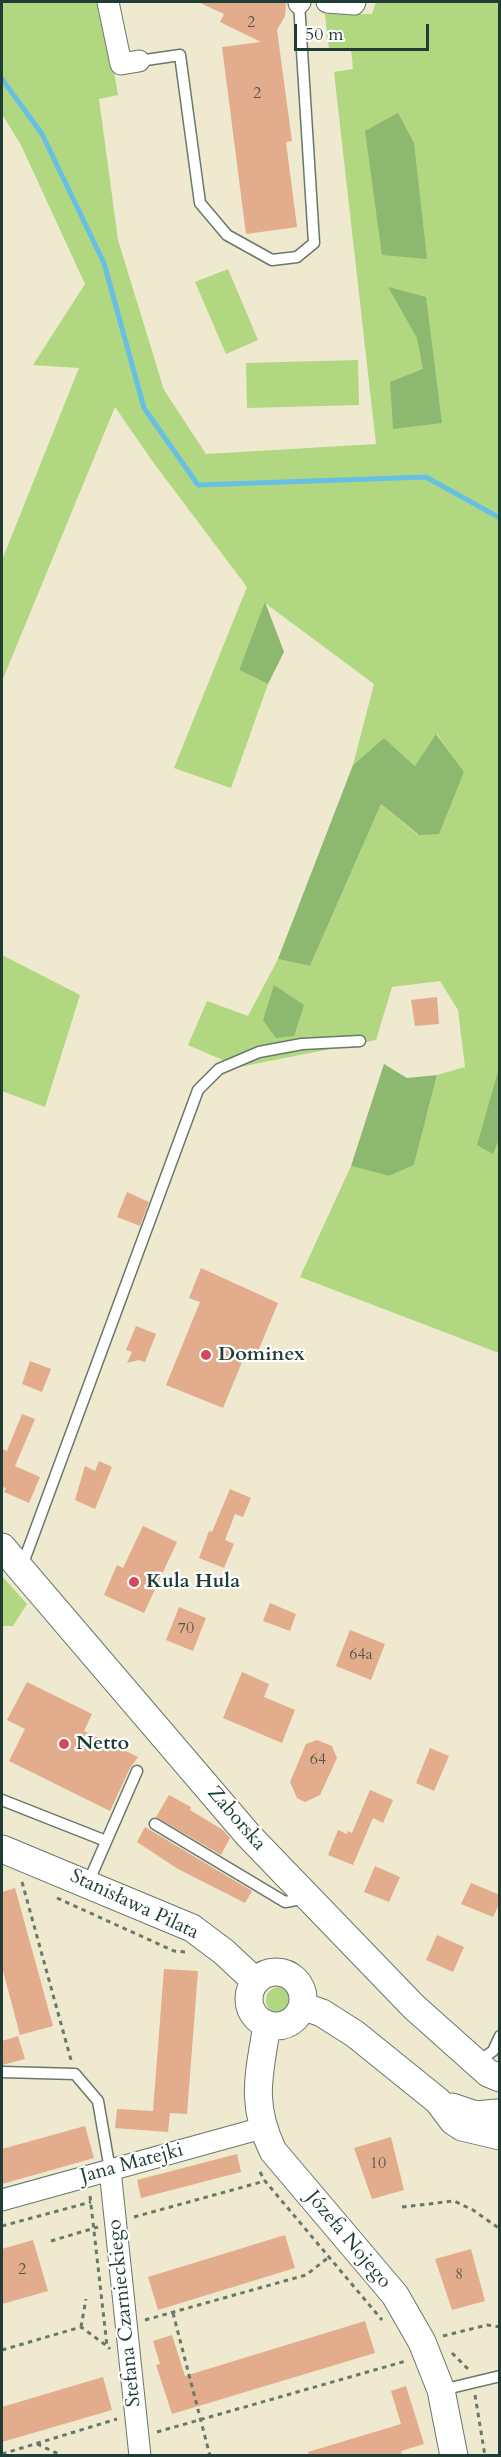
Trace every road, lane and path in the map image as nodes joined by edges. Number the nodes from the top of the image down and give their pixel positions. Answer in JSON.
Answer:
{"nodes":[{"id":1,"x":108,"y":2,"type":"edge"},
{"id":2,"x":300,"y":2,"type":"edge"},
{"id":3,"x":327,"y":2,"type":"edge"},
{"id":4,"x":355,"y":2,"type":"edge"},
{"id":5,"x":139,"y":61,"type":"joint"},
{"id":6,"x":360,"y":1041,"type":"dead end"},
{"id":7,"x":2,"y":1547,"type":"edge"},
{"id":8,"x":21,"y":1569,"type":"junction"},
{"id":9,"x":137,"y":1771,"type":"dead end"},
{"id":10,"x":2,"y":1800,"type":"edge"},
{"id":11,"x":155,"y":1824,"type":"dead end"},
{"id":12,"x":106,"y":1841,"type":"junction"},
{"id":13,"x":2,"y":1849,"type":"edge"},
{"id":14,"x":88,"y":1883,"type":"junction"},
{"id":15,"x":33,"y":1887,"type":"dead end"},
{"id":16,"x":55,"y":1897,"type":"dead end"},
{"id":17,"x":309,"y":1898,"type":"junction"},
{"id":18,"x":190,"y":1953,"type":"dead end"},
{"id":19,"x":247,"y":1985,"type":"junction"},
{"id":20,"x":302,"y":2006,"type":"junction"},
{"id":21,"x":256,"y":2024,"type":"junction"},
{"id":22,"x":500,"y":2036,"type":"edge"},
{"id":23,"x":488,"y":2071,"type":"edge"},
{"id":24,"x":2,"y":2072,"type":"edge"},
{"id":25,"x":75,"y":2074,"type":"junction"},
{"id":26,"x":499,"y":2117,"type":"edge"},
{"id":27,"x":262,"y":2128,"type":"junction"},
{"id":28,"x":255,"y":2163,"type":"dead end"},
{"id":29,"x":110,"y":2170,"type":"junction"},
{"id":30,"x":265,"y":2181,"type":"junction"},
{"id":31,"x":2,"y":2200,"type":"edge"},
{"id":32,"x":91,"y":2202,"type":"dead end"},
{"id":33,"x":402,"y":2207,"type":"dead end"},
{"id":34,"x":116,"y":2222,"type":"junction"},
{"id":35,"x":2,"y":2226,"type":"edge"},
{"id":36,"x":500,"y":2229,"type":"edge"},
{"id":37,"x":51,"y":2241,"type":"dead end"},
{"id":38,"x":329,"y":2257,"type":"junction"},
{"id":39,"x":86,"y":2299,"type":"dead end"},
{"id":40,"x":173,"y":2313,"type":"junction"},
{"id":41,"x":385,"y":2323,"type":"dead end"},
{"id":42,"x":127,"y":2325,"type":"junction"},
{"id":43,"x":81,"y":2327,"type":"junction"},
{"id":44,"x":500,"y":2327,"type":"edge"},
{"id":45,"x":422,"y":2342,"type":"junction"},
{"id":46,"x":107,"y":2346,"type":"dead end"},
{"id":47,"x":2,"y":2350,"type":"edge"},
{"id":48,"x":410,"y":2371,"type":"dead end"},
{"id":49,"x":500,"y":2376,"type":"edge"},
{"id":50,"x":441,"y":2390,"type":"junction"},
{"id":51,"x":136,"y":2413,"type":"junction"},
{"id":52,"x":201,"y":2421,"type":"junction"},
{"id":53,"x":36,"y":2444,"type":"junction"},
{"id":54,"x":139,"y":2446,"type":"edge"},
{"id":55,"x":2,"y":2454,"type":"edge"},
{"id":56,"x":63,"y":2456,"type":"edge"},
{"id":57,"x":210,"y":2456,"type":"edge"},
{"id":58,"x":454,"y":2456,"type":"edge"}],
"edges":[{"from":1,"to":5,"type":"street"},
{"from":2,"to":5,"type":"lane"},
{"from":3,"to":4,"type":"street"},
{"from":6,"to":8,"type":"lane"},
{"from":7,"to":8,"type":"street","name":"Zaborska"},
{"from":8,"to":17,"type":"street","name":"Zaborska"},
{"from":9,"to":12,"type":"lane"},
{"from":10,"to":12,"type":"lane"},
{"from":11,"to":17,"type":"lane"},
{"from":12,"to":14,"type":"lane"},
{"from":13,"to":14,"type":"street","name":"Stanisława Pilata"},
{"from":14,"to":19,"type":"street","name":"Stanisława Pilata"},
{"from":15,"to":25,"type":"path"},
{"from":16,"to":18,"type":"path"},
{"from":17,"to":23,"type":"street","name":"Zaborska"},
{"from":19,"to":20,"type":"street"},
{"from":19,"to":21,"type":"street"},
{"from":19,"to":21,"type":"path"},
{"from":20,"to":21,"type":"street"},
{"from":20,"to":26,"type":"street"},
{"from":21,"to":27,"type":"street","name":"Józefa Nojego"},
{"from":22,"to":23,"type":"lane"},
{"from":23,"to":26,"type":"street","name":"Zaborska"},
{"from":24,"to":25,"type":"lane"},
{"from":25,"to":29,"type":"lane"},
{"from":27,"to":29,"type":"street","name":"Jana Matejki"},
{"from":27,"to":45,"type":"street","name":"Józefa Nojego"},
{"from":28,"to":30,"type":"path"},
{"from":29,"to":31,"type":"street","name":"Jana Matejki"},
{"from":29,"to":34,"type":"street","name":"Stefana Czarnieckiego"},
{"from":30,"to":34,"type":"path"},
{"from":30,"to":38,"type":"path"},
{"from":32,"to":35,"type":"path"},
{"from":33,"to":36,"type":"path"},
{"from":34,"to":37,"type":"path"},
{"from":34,"to":42,"type":"street","name":"Stefana Czarnieckiego"},
{"from":38,"to":40,"type":"path"},
{"from":38,"to":41,"type":"path"},
{"from":39,"to":43,"type":"path"},
{"from":40,"to":42,"type":"path"},
{"from":40,"to":52,"type":"path"},
{"from":42,"to":51,"type":"street","name":"Stefana Czarnieckiego"},
{"from":43,"to":46,"type":"path"},
{"from":43,"to":47,"type":"path"},
{"from":44,"to":45,"type":"path"},
{"from":45,"to":50,"type":"street","name":"Józefa Nojego"},
{"from":48,"to":52,"type":"path"},
{"from":49,"to":50,"type":"lane"},
{"from":50,"to":58,"type":"street","name":"Józefa Nojego"},
{"from":51,"to":53,"type":"path"},
{"from":51,"to":54,"type":"street","name":"Stefana Czarnieckiego"},
{"from":52,"to":54,"type":"path"},
{"from":52,"to":57,"type":"path"},
{"from":53,"to":55,"type":"path"},
{"from":53,"to":56,"type":"path"}]}
